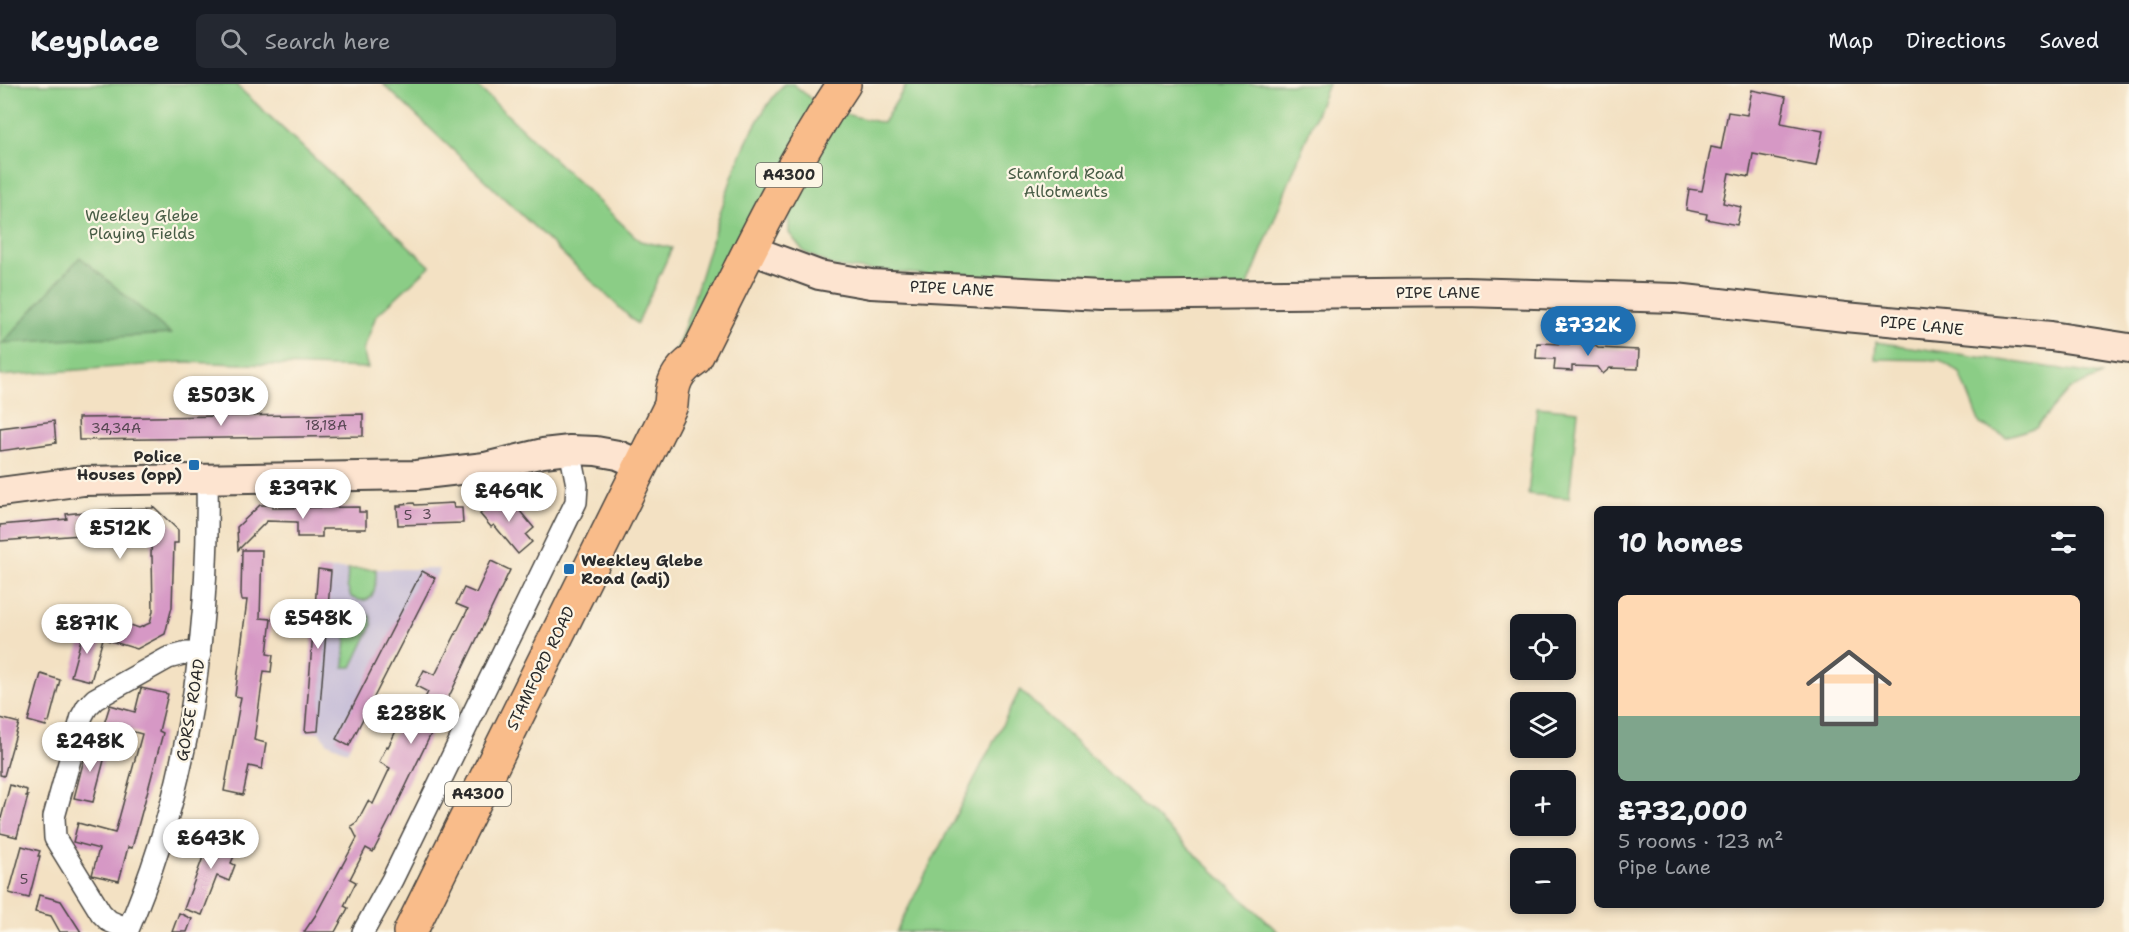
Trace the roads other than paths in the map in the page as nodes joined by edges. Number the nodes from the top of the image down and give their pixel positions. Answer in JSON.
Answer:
{"nodes":[{"id":1,"x":844,"y":84,"type":"edge"},
{"id":2,"x":749,"y":249,"type":"junction"},
{"id":3,"x":2129,"y":348,"type":"edge"},
{"id":4,"x":570,"y":450,"type":"junction"},
{"id":5,"x":640,"y":465,"type":"junction"},
{"id":6,"x":207,"y":479,"type":"junction"},
{"id":7,"x":0,"y":492,"type":"edge"},
{"id":8,"x":200,"y":654,"type":"junction"},
{"id":9,"x":127,"y":931,"type":"edge"},
{"id":10,"x":363,"y":932,"type":"edge"},
{"id":11,"x":410,"y":932,"type":"edge"}],
"edges":[{"from":1,"to":2,"type":"main road","name":"STAMFORD ROAD","number":"A4300"},
{"from":2,"to":3,"type":"street","name":"PIPE LANE"},
{"from":2,"to":5,"type":"main road","name":"STAMFORD ROAD","number":"A4300"},
{"from":4,"to":5,"type":"street"},
{"from":4,"to":6,"type":"street"},
{"from":4,"to":10,"type":"street"},
{"from":5,"to":11,"type":"main road","name":"STAMFORD ROAD","number":"A4300"},
{"from":6,"to":7,"type":"street"},
{"from":6,"to":8,"type":"street","name":"GORSE ROAD"},
{"from":8,"to":9,"type":"street","name":"GORSE ROAD"},
{"from":8,"to":9,"type":"street"}]}
